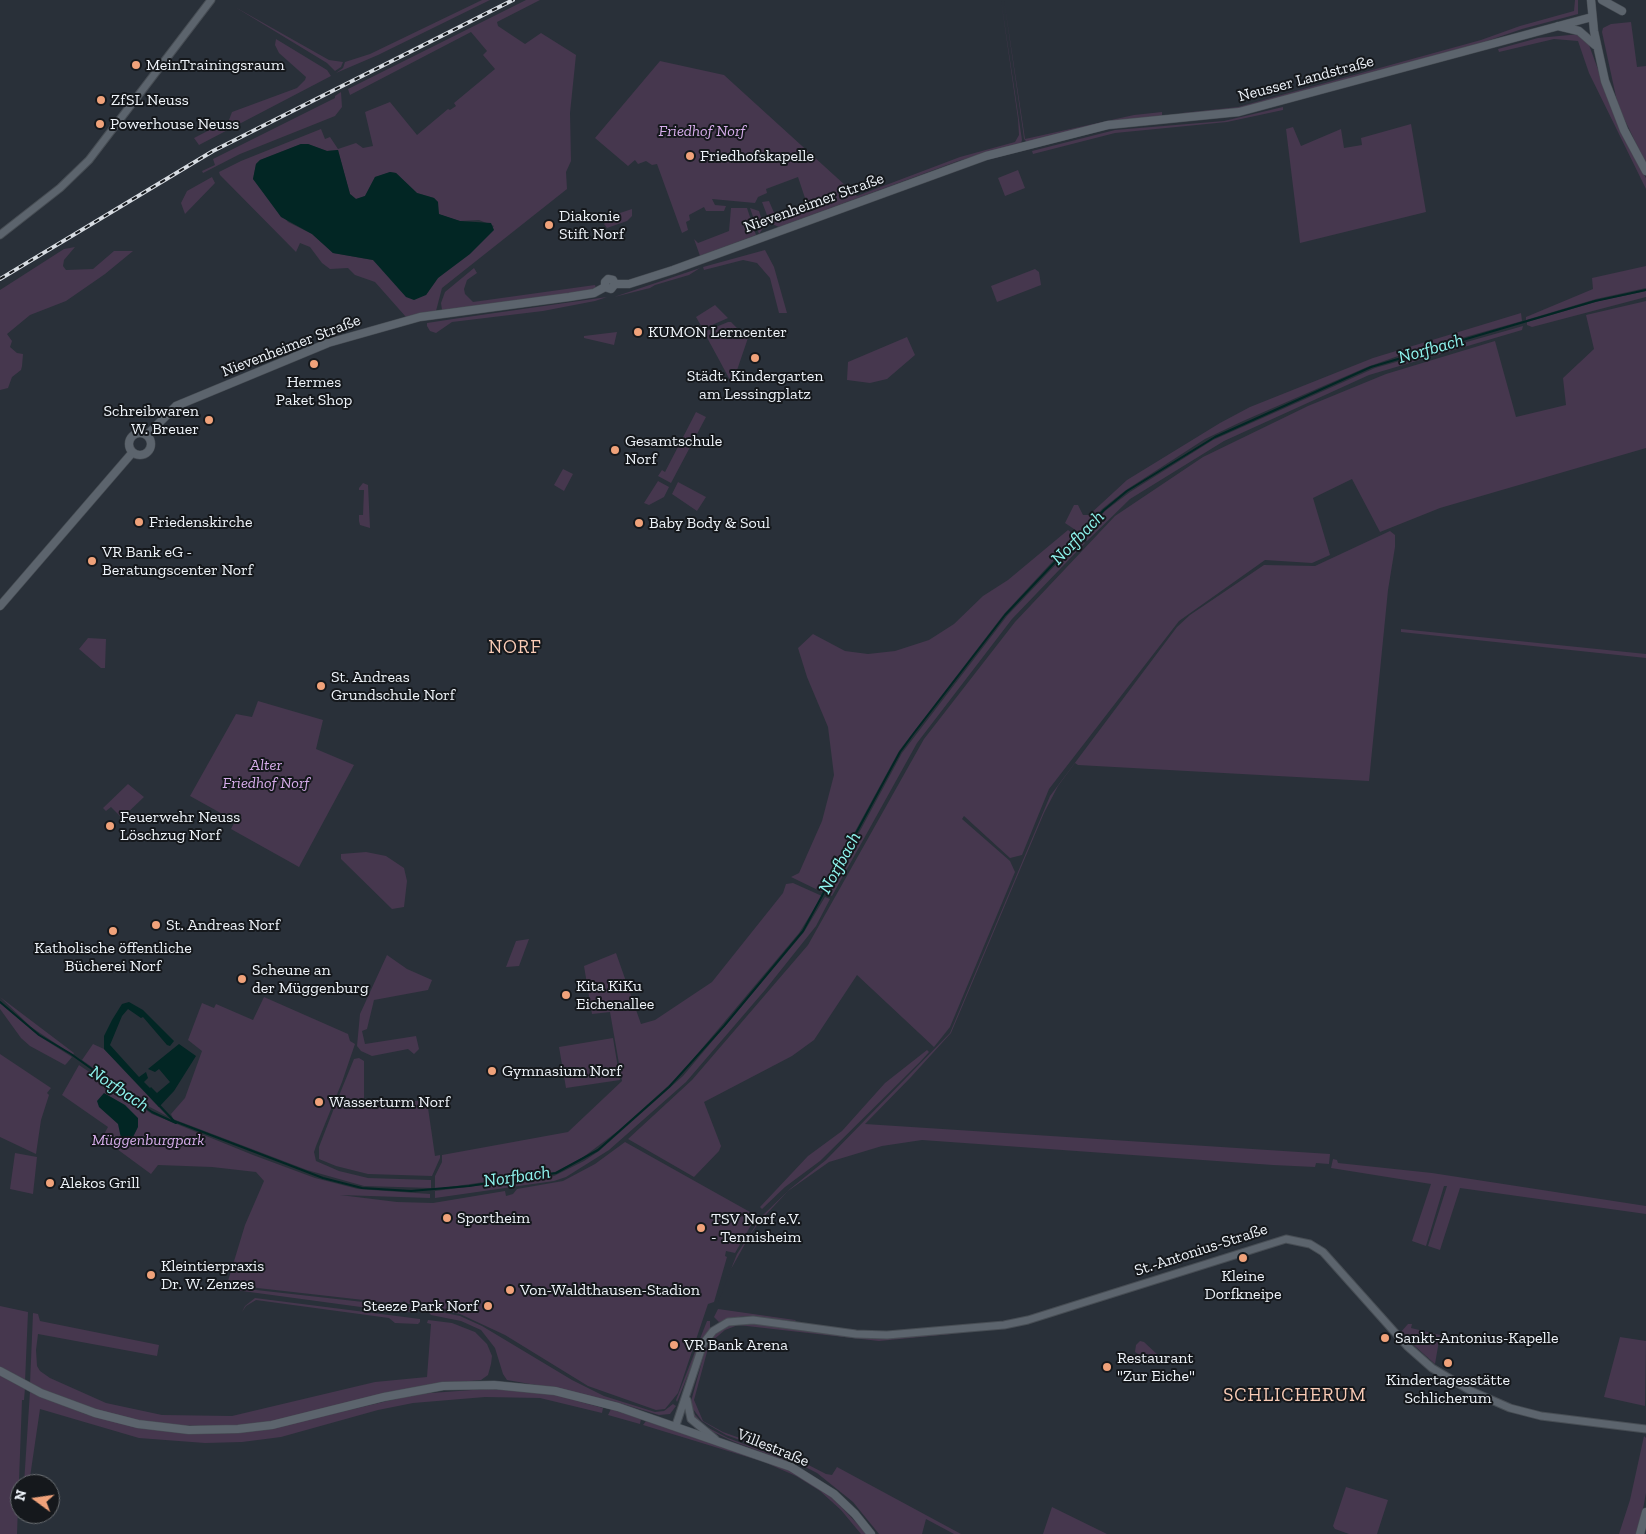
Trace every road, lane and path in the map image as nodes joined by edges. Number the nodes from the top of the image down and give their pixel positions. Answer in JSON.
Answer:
{"nodes":[{"id":1,"x":211,"y":0,"type":"edge"},
{"id":2,"x":1591,"y":0,"type":"edge"},
{"id":3,"x":1602,"y":0,"type":"edge"},
{"id":4,"x":1622,"y":12,"type":"dead end"},
{"id":5,"x":1592,"y":17,"type":"junction"},
{"id":6,"x":1554,"y":25,"type":"junction"},
{"id":7,"x":1596,"y":47,"type":"junction"},
{"id":8,"x":1024,"y":147,"type":"joint"},
{"id":9,"x":1646,"y":171,"type":"edge"},
{"id":10,"x":0,"y":235,"type":"edge"},
{"id":11,"x":147,"y":435,"type":"junction"},
{"id":12,"x":132,"y":453,"type":"junction"},
{"id":13,"x":0,"y":606,"type":"edge"},
{"id":14,"x":0,"y":1371,"type":"edge"},
{"id":15,"x":687,"y":1394,"type":"junction"},
{"id":16,"x":676,"y":1426,"type":"junction"},
{"id":17,"x":1642,"y":1429,"type":"edge"},
{"id":18,"x":715,"y":1440,"type":"junction"},
{"id":19,"x":1646,"y":1512,"type":"edge"},
{"id":20,"x":871,"y":1534,"type":"edge"},
{"id":21,"x":1640,"y":1534,"type":"edge"}],
"edges":[{"from":1,"to":10,"type":"street"},
{"from":2,"to":5,"type":"main road"},
{"from":3,"to":4,"type":"main road"},
{"from":5,"to":6,"type":"main road","name":"Neusser Landstraße"},
{"from":5,"to":7,"type":"main road"},
{"from":6,"to":7,"type":"main road"},
{"from":6,"to":8,"type":"main road","name":"Neusser Landstraße"},
{"from":7,"to":9,"type":"main road"},
{"from":8,"to":11,"type":"main road","name":"Nievenheimer Straße"},
{"from":11,"to":12,"type":"main road"},
{"from":11,"to":12,"type":"main road"},
{"from":12,"to":13,"type":"main road"},
{"from":14,"to":16,"type":"main road","name":"Villestraße"},
{"from":15,"to":16,"type":"street","name":"St.-Antonius-Straße"},
{"from":15,"to":17,"type":"street","name":"St.-Antonius-Straße"},
{"from":15,"to":18,"type":"street"},
{"from":16,"to":18,"type":"main road","name":"Villestraße"},
{"from":18,"to":20,"type":"main road","name":"Villestraße"},
{"from":19,"to":21,"type":"main road"}]}
